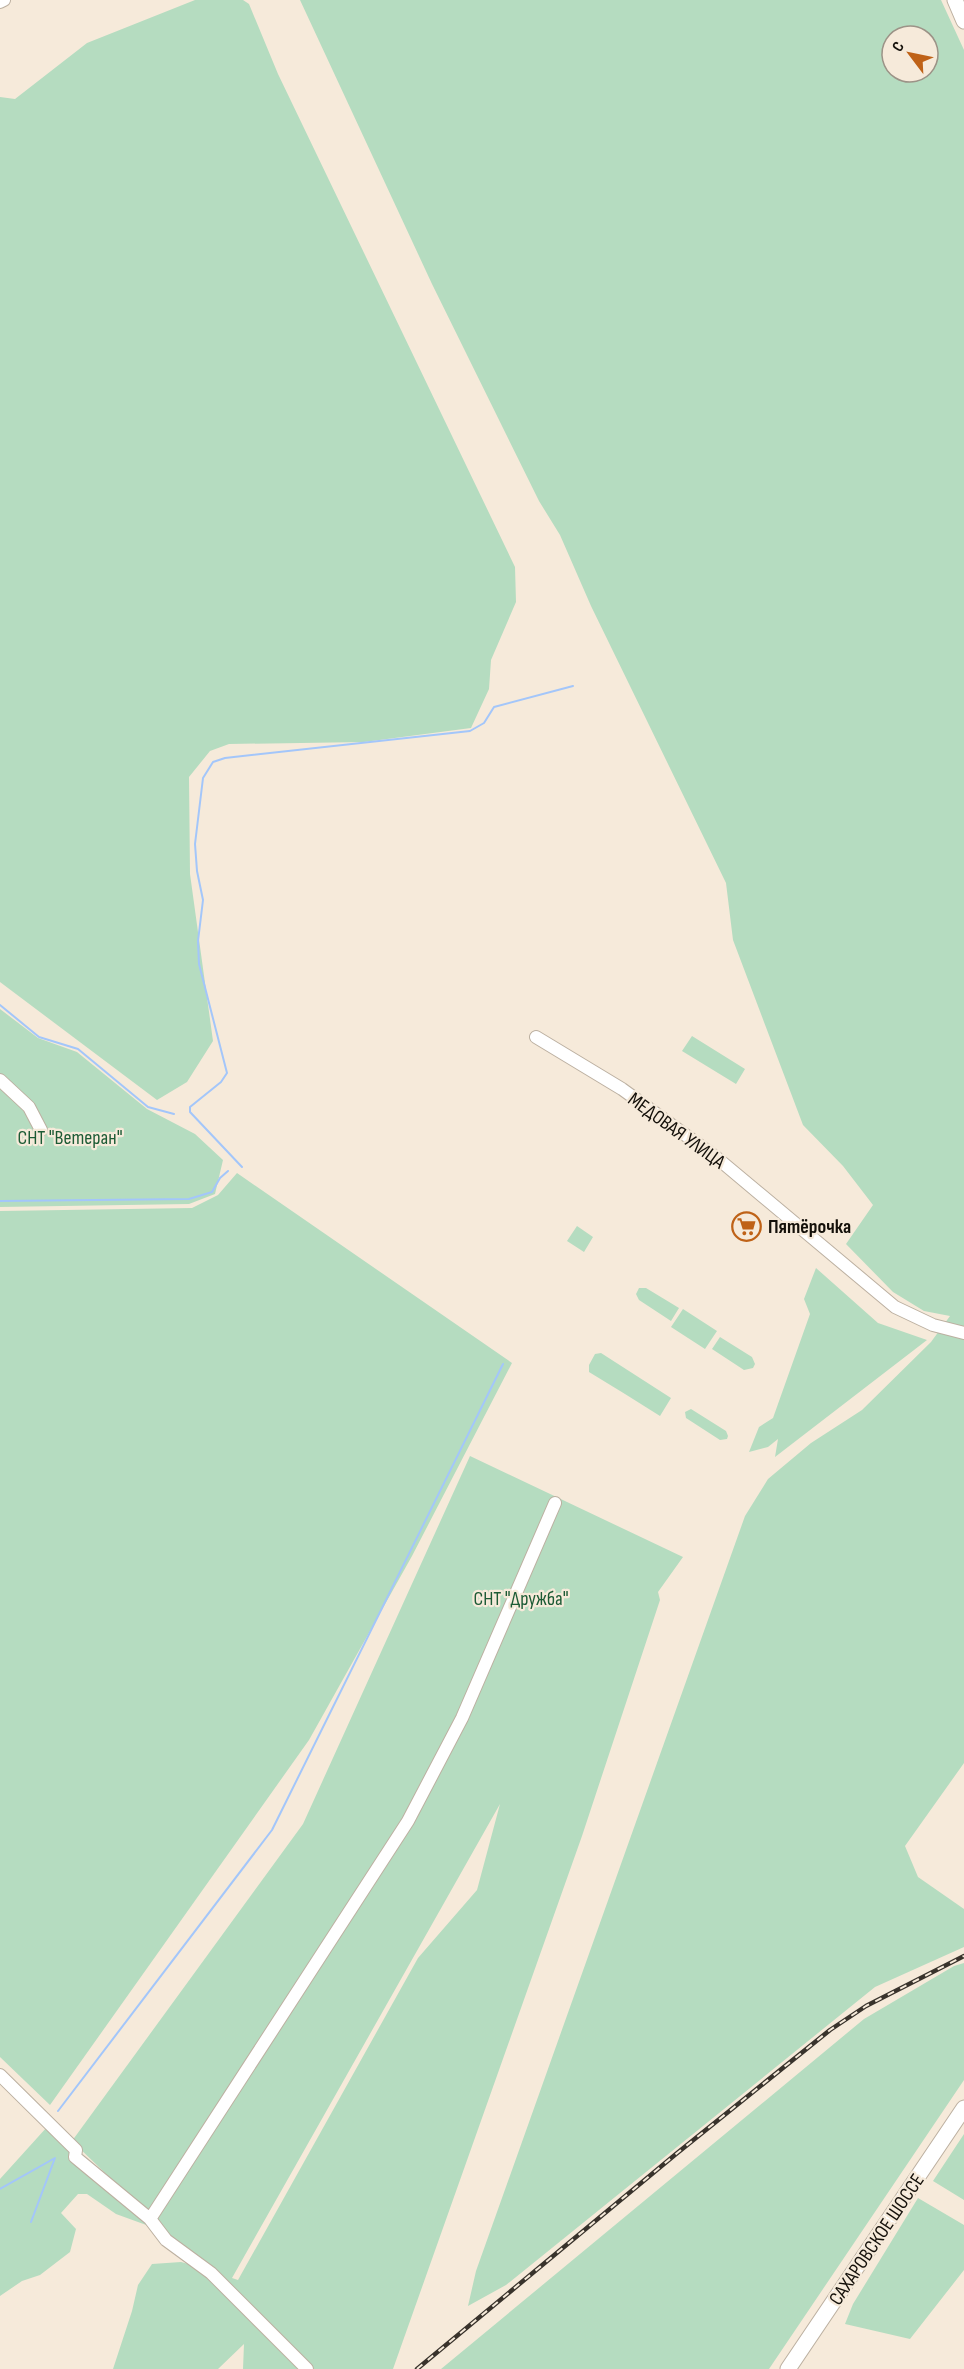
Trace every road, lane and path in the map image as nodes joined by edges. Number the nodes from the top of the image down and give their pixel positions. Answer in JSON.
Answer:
{"nodes":[{"id":1,"x":955,"y":0,"type":"edge"},
{"id":2,"x":964,"y":21,"type":"edge"},
{"id":3,"x":537,"y":1037,"type":"dead end"},
{"id":4,"x":0,"y":1080,"type":"edge"},
{"id":5,"x":41,"y":1130,"type":"dead end"},
{"id":6,"x":964,"y":1333,"type":"edge"},
{"id":7,"x":555,"y":1503,"type":"dead end"},
{"id":8,"x":0,"y":2075,"type":"edge"},
{"id":9,"x":964,"y":2108,"type":"edge"},
{"id":10,"x":150,"y":2219,"type":"junction"},
{"id":11,"x":307,"y":2369,"type":"edge"},
{"id":12,"x":788,"y":2369,"type":"edge"}],
"edges":[{"from":1,"to":2,"type":"main road"},
{"from":3,"to":6,"type":"street","name":"МЕДОВАЯ УЛИЦА"},
{"from":4,"to":5,"type":"street"},
{"from":7,"to":10,"type":"street"},
{"from":8,"to":10,"type":"street"},
{"from":9,"to":12,"type":"main road","name":"САХАРОВСКОЕ ШОССЕ"},
{"from":10,"to":11,"type":"street"}]}
